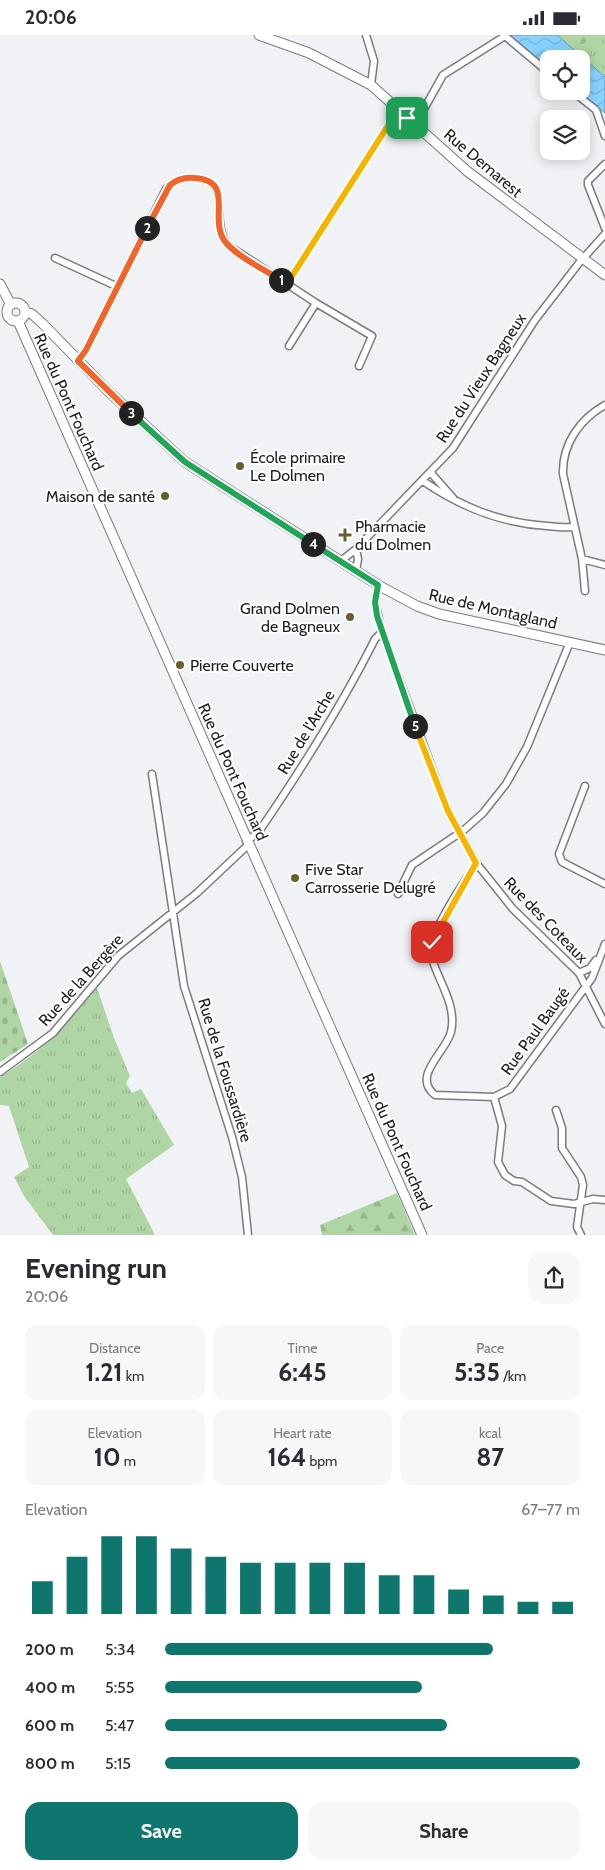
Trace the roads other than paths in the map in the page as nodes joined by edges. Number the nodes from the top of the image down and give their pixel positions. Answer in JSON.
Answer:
{"nodes":[{"id":1,"x":259,"y":35,"type":"edge"},
{"id":2,"x":366,"y":35,"type":"edge"},
{"id":3,"x":506,"y":35,"type":"edge"},
{"id":4,"x":540,"y":65,"type":"edge"},
{"id":5,"x":371,"y":85,"type":"junction"},
{"id":6,"x":583,"y":100,"type":"edge"},
{"id":7,"x":398,"y":110,"type":"junction"},
{"id":8,"x":415,"y":125,"type":"junction"},
{"id":9,"x":605,"y":136,"type":"edge"},
{"id":10,"x":605,"y":164,"type":"edge"},
{"id":11,"x":605,"y":228,"type":"edge"},
{"id":12,"x":605,"y":235,"type":"edge"},
{"id":13,"x":55,"y":258,"type":"dead end"},
{"id":14,"x":583,"y":260,"type":"junction"},
{"id":15,"x":605,"y":275,"type":"edge"},
{"id":16,"x":0,"y":284,"type":"edge"},
{"id":17,"x":287,"y":284,"type":"junction"},
{"id":18,"x":118,"y":287,"type":"junction"},
{"id":19,"x":316,"y":303,"type":"junction"},
{"id":20,"x":11,"y":305,"type":"junction"},
{"id":21,"x":25,"y":312,"type":"junction"},
{"id":22,"x":18,"y":321,"type":"junction"},
{"id":23,"x":289,"y":346,"type":"dead end"},
{"id":24,"x":78,"y":361,"type":"junction"},
{"id":25,"x":359,"y":366,"type":"dead end"},
{"id":26,"x":605,"y":405,"type":"edge"},
{"id":27,"x":431,"y":473,"type":"junction"},
{"id":28,"x":423,"y":481,"type":"junction"},
{"id":29,"x":453,"y":498,"type":"junction"},
{"id":30,"x":574,"y":527,"type":"junction"},
{"id":31,"x":356,"y":549,"type":"junction"},
{"id":32,"x":582,"y":559,"type":"junction"},
{"id":33,"x":341,"y":561,"type":"junction"},
{"id":34,"x":605,"y":565,"type":"edge"},
{"id":35,"x":356,"y":571,"type":"junction"},
{"id":36,"x":378,"y":585,"type":"junction"},
{"id":37,"x":585,"y":591,"type":"dead end"},
{"id":38,"x":382,"y":632,"type":"junction"},
{"id":39,"x":570,"y":642,"type":"junction"},
{"id":40,"x":605,"y":650,"type":"edge"},
{"id":41,"x":152,"y":774,"type":"dead end"},
{"id":42,"x":584,"y":786,"type":"dead end"},
{"id":43,"x":460,"y":833,"type":"junction"},
{"id":44,"x":247,"y":843,"type":"junction"},
{"id":45,"x":476,"y":863,"type":"junction"},
{"id":46,"x":605,"y":884,"type":"edge"},
{"id":47,"x":398,"y":894,"type":"dead end"},
{"id":48,"x":173,"y":913,"type":"junction"},
{"id":49,"x":605,"y":944,"type":"edge"},
{"id":50,"x":599,"y":958,"type":"junction"},
{"id":51,"x":579,"y":973,"type":"junction"},
{"id":52,"x":586,"y":985,"type":"junction"},
{"id":53,"x":605,"y":1024,"type":"edge"},
{"id":54,"x":0,"y":1072,"type":"edge"},
{"id":55,"x":494,"y":1097,"type":"junction"},
{"id":56,"x":556,"y":1110,"type":"dead end"},
{"id":57,"x":605,"y":1200,"type":"edge"},
{"id":58,"x":582,"y":1201,"type":"junction"},
{"id":59,"x":248,"y":1235,"type":"edge"},
{"id":60,"x":422,"y":1235,"type":"edge"},
{"id":61,"x":581,"y":1235,"type":"edge"}],
"edges":[{"from":1,"to":5,"type":"street","name":"Rue Demarest"},
{"from":2,"to":5,"type":"street"},
{"from":3,"to":4,"type":"street"},
{"from":3,"to":8,"type":"street"},
{"from":5,"to":7,"type":"street","name":"Rue Demarest"},
{"from":6,"to":9,"type":"street"},
{"from":7,"to":8,"type":"street","name":"Rue Demarest"},
{"from":7,"to":17,"type":"street"},
{"from":8,"to":14,"type":"street","name":"Rue Demarest"},
{"from":10,"to":11,"type":"street"},
{"from":12,"to":14,"type":"street","name":"Rue du Vieux Bagneux"},
{"from":13,"to":18,"type":"street"},
{"from":14,"to":15,"type":"street","name":"Rue Demarest"},
{"from":14,"to":27,"type":"street","name":"Rue du Vieux Bagneux"},
{"from":16,"to":20,"type":"street"},
{"from":17,"to":18,"type":"street"},
{"from":17,"to":19,"type":"street"},
{"from":18,"to":24,"type":"street"},
{"from":19,"to":23,"type":"street"},
{"from":19,"to":25,"type":"street"},
{"from":20,"to":21,"type":"street"},
{"from":20,"to":22,"type":"street"},
{"from":21,"to":22,"type":"street"},
{"from":21,"to":24,"type":"street","name":"Rue de Montagland"},
{"from":22,"to":44,"type":"street","name":"Rue du Pont Fouchard"},
{"from":24,"to":33,"type":"street","name":"Rue de Montagland"},
{"from":26,"to":30,"type":"street"},
{"from":27,"to":28,"type":"street","name":"Rue du Vieux Bagneux"},
{"from":27,"to":29,"type":"street"},
{"from":28,"to":29,"type":"street"},
{"from":28,"to":31,"type":"street","name":"Rue du Vieux Bagneux"},
{"from":29,"to":30,"type":"street"},
{"from":30,"to":32,"type":"street"},
{"from":31,"to":33,"type":"street","name":"Rue du Vieux Bagneux"},
{"from":31,"to":35,"type":"street"},
{"from":32,"to":34,"type":"street"},
{"from":32,"to":37,"type":"street"},
{"from":33,"to":35,"type":"street","name":"Rue de Montagland"},
{"from":35,"to":36,"type":"street","name":"Rue de Montagland"},
{"from":36,"to":38,"type":"street","name":"Rue des Coteaux"},
{"from":36,"to":39,"type":"street","name":"Rue de Montagland"},
{"from":38,"to":43,"type":"street","name":"Rue des Coteaux"},
{"from":38,"to":44,"type":"street","name":"Rue de l'Arche"},
{"from":39,"to":40,"type":"street","name":"Rue de Montagland"},
{"from":39,"to":43,"type":"street"},
{"from":41,"to":48,"type":"street","name":"Rue de la Foussardière"},
{"from":42,"to":46,"type":"street"},
{"from":43,"to":45,"type":"street","name":"Rue des Coteaux"},
{"from":43,"to":47,"type":"street"},
{"from":44,"to":48,"type":"street","name":"Rue de la Bergère"},
{"from":44,"to":60,"type":"street","name":"Rue du Pont Fouchard"},
{"from":45,"to":51,"type":"street","name":"Rue des Coteaux"},
{"from":45,"to":55,"type":"street"},
{"from":48,"to":54,"type":"street","name":"Rue de la Bergère"},
{"from":48,"to":59,"type":"street","name":"Rue de la Foussardière"},
{"from":49,"to":50,"type":"street","name":"Rue Paul Baugé"},
{"from":50,"to":51,"type":"street"},
{"from":50,"to":52,"type":"street","name":"Rue Paul Baugé"},
{"from":51,"to":52,"type":"street","name":"Rue des Coteaux"},
{"from":52,"to":53,"type":"street","name":"Rue des Coteaux"},
{"from":52,"to":55,"type":"street","name":"Rue Paul Baugé"},
{"from":55,"to":58,"type":"street"},
{"from":56,"to":58,"type":"street"},
{"from":57,"to":58,"type":"street"},
{"from":58,"to":61,"type":"street"}]}
